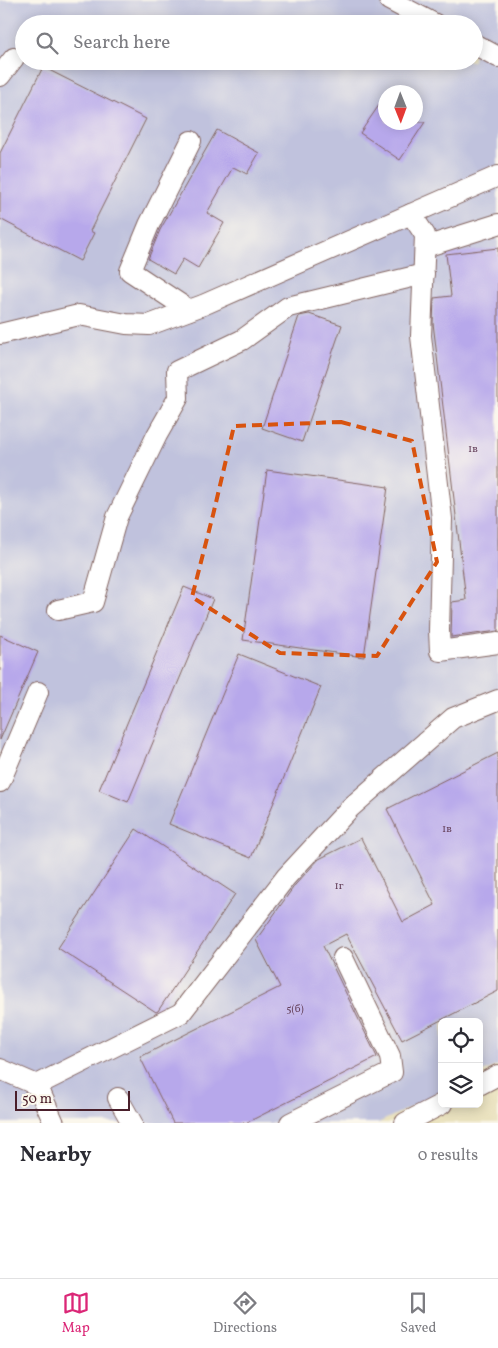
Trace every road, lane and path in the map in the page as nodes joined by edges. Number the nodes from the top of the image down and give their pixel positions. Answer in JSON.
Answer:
{"nodes":[{"id":1,"x":389,"y":0,"type":"edge"},
{"id":2,"x":417,"y":15,"type":"edge"},
{"id":3,"x":483,"y":49,"type":"edge"},
{"id":4,"x":498,"y":57,"type":"edge"},
{"id":5,"x":14,"y":58,"type":"dead end"},
{"id":6,"x":0,"y":76,"type":"edge"},
{"id":7,"x":191,"y":141,"type":"dead end"},
{"id":8,"x":498,"y":176,"type":"edge"},
{"id":9,"x":411,"y":214,"type":"junction"},
{"id":10,"x":498,"y":224,"type":"edge"},
{"id":11,"x":425,"y":247,"type":"junction"},
{"id":12,"x":424,"y":274,"type":"junction"},
{"id":13,"x":189,"y":310,"type":"junction"},
{"id":14,"x":0,"y":334,"type":"edge"},
{"id":15,"x":58,"y":610,"type":"dead end"},
{"id":16,"x":498,"y":643,"type":"edge"},
{"id":17,"x":38,"y":692,"type":"dead end"},
{"id":18,"x":498,"y":700,"type":"edge"},
{"id":19,"x":0,"y":782,"type":"edge"},
{"id":20,"x":343,"y":958,"type":"dead end"},
{"id":21,"x":0,"y":1069,"type":"edge"},
{"id":22,"x":498,"y":1075,"type":"edge"},
{"id":23,"x":483,"y":1083,"type":"edge"},
{"id":24,"x":37,"y":1085,"type":"junction"},
{"id":25,"x":118,"y":1098,"type":"dead end"},
{"id":26,"x":438,"y":1106,"type":"edge"},
{"id":27,"x":54,"y":1123,"type":"edge"},
{"id":28,"x":132,"y":1123,"type":"edge"},
{"id":29,"x":290,"y":1123,"type":"edge"},
{"id":30,"x":405,"y":1123,"type":"edge"}],
"edges":[{"from":1,"to":2,"type":"street"},
{"from":3,"to":4,"type":"street"},
{"from":5,"to":6,"type":"street"},
{"from":7,"to":13,"type":"street"},
{"from":8,"to":9,"type":"street"},
{"from":9,"to":11,"type":"street"},
{"from":9,"to":13,"type":"street"},
{"from":10,"to":11,"type":"street"},
{"from":11,"to":12,"type":"street"},
{"from":12,"to":15,"type":"street"},
{"from":12,"to":16,"type":"street"},
{"from":13,"to":14,"type":"street"},
{"from":17,"to":19,"type":"street"},
{"from":18,"to":24,"type":"street"},
{"from":20,"to":29,"type":"street"},
{"from":21,"to":24,"type":"street"},
{"from":22,"to":23,"type":"street"},
{"from":24,"to":27,"type":"street"},
{"from":25,"to":28,"type":"street"},
{"from":26,"to":30,"type":"street"}]}
